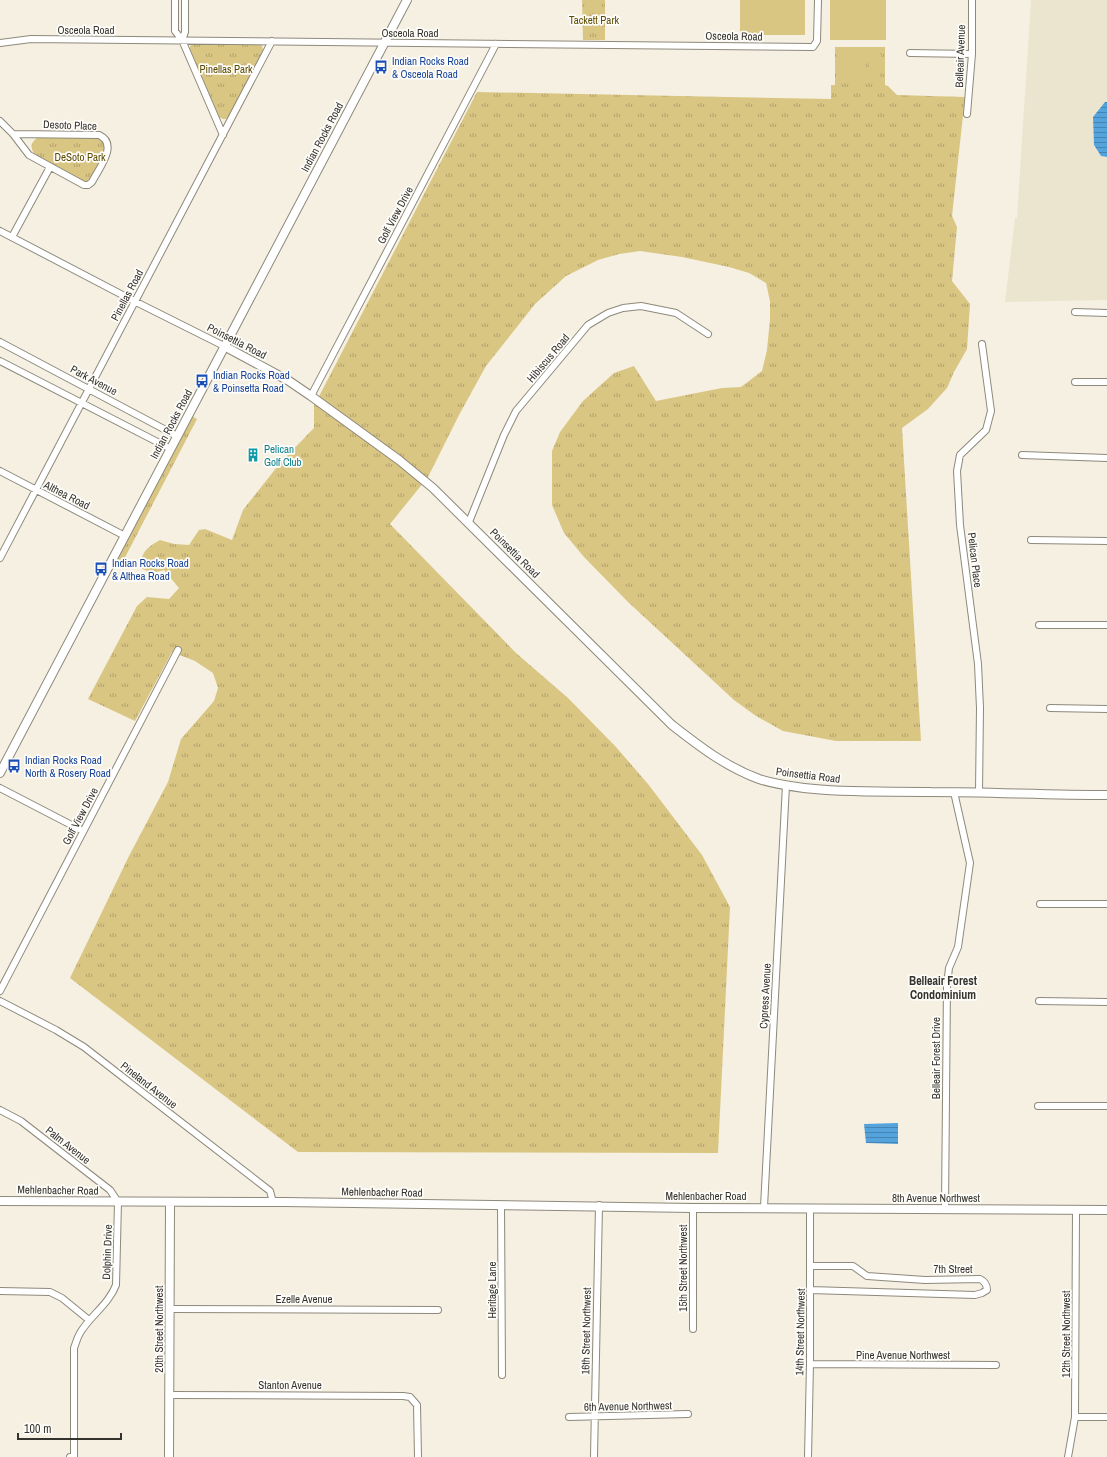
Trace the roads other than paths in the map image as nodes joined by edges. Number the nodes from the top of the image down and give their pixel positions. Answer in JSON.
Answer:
{"nodes":[{"id":1,"x":175,"y":0,"type":"edge"},
{"id":2,"x":185,"y":0,"type":"edge"},
{"id":3,"x":407,"y":0,"type":"edge"},
{"id":4,"x":818,"y":0,"type":"edge"},
{"id":5,"x":972,"y":0,"type":"edge"},
{"id":6,"x":182,"y":40,"type":"junction"},
{"id":7,"x":272,"y":41,"type":"junction"},
{"id":8,"x":0,"y":43,"type":"edge"},
{"id":9,"x":384,"y":43,"type":"junction"},
{"id":10,"x":496,"y":44,"type":"junction"},
{"id":11,"x":910,"y":53,"type":"dead end"},
{"id":12,"x":972,"y":54,"type":"junction"},
{"id":13,"x":967,"y":114,"type":"dead end"},
{"id":14,"x":0,"y":121,"type":"edge"},
{"id":15,"x":13,"y":134,"type":"junction"},
{"id":16,"x":222,"y":135,"type":"junction"},
{"id":17,"x":50,"y":167,"type":"junction"},
{"id":18,"x":0,"y":231,"type":"edge"},
{"id":19,"x":12,"y":237,"type":"junction"},
{"id":20,"x":134,"y":301,"type":"junction"},
{"id":21,"x":1075,"y":312,"type":"dead end"},
{"id":22,"x":1107,"y":313,"type":"edge"},
{"id":23,"x":708,"y":334,"type":"dead end"},
{"id":24,"x":0,"y":342,"type":"edge"},
{"id":25,"x":982,"y":344,"type":"dead end"},
{"id":26,"x":224,"y":346,"type":"junction"},
{"id":27,"x":0,"y":360,"type":"edge"},
{"id":28,"x":1075,"y":382,"type":"dead end"},
{"id":29,"x":1107,"y":382,"type":"edge"},
{"id":30,"x":89,"y":388,"type":"junction"},
{"id":31,"x":312,"y":396,"type":"junction"},
{"id":32,"x":81,"y":403,"type":"junction"},
{"id":33,"x":177,"y":436,"type":"junction"},
{"id":34,"x":171,"y":449,"type":"junction"},
{"id":35,"x":1022,"y":456,"type":"dead end"},
{"id":36,"x":1107,"y":458,"type":"edge"},
{"id":37,"x":0,"y":472,"type":"edge"},
{"id":38,"x":36,"y":490,"type":"junction"},
{"id":39,"x":469,"y":522,"type":"junction"},
{"id":40,"x":125,"y":536,"type":"junction"},
{"id":41,"x":1031,"y":540,"type":"dead end"},
{"id":42,"x":1107,"y":541,"type":"edge"},
{"id":43,"x":0,"y":558,"type":"edge"},
{"id":44,"x":1039,"y":625,"type":"dead end"},
{"id":45,"x":1107,"y":626,"type":"edge"},
{"id":46,"x":178,"y":650,"type":"dead end"},
{"id":47,"x":1050,"y":708,"type":"dead end"},
{"id":48,"x":1107,"y":709,"type":"edge"},
{"id":49,"x":0,"y":773,"type":"edge"},
{"id":50,"x":786,"y":785,"type":"junction"},
{"id":51,"x":0,"y":788,"type":"edge"},
{"id":52,"x":954,"y":792,"type":"junction"},
{"id":53,"x":979,"y":792,"type":"junction"},
{"id":54,"x":1107,"y":795,"type":"edge"},
{"id":55,"x":83,"y":831,"type":"junction"},
{"id":56,"x":1040,"y":904,"type":"dead end"},
{"id":57,"x":1107,"y":904,"type":"edge"},
{"id":58,"x":0,"y":991,"type":"edge"},
{"id":59,"x":0,"y":1001,"type":"edge"},
{"id":60,"x":1040,"y":1002,"type":"dead end"},
{"id":61,"x":1107,"y":1002,"type":"edge"},
{"id":62,"x":1038,"y":1106,"type":"dead end"},
{"id":63,"x":1107,"y":1106,"type":"edge"},
{"id":64,"x":0,"y":1110,"type":"edge"},
{"id":65,"x":0,"y":1201,"type":"edge"},
{"id":66,"x":118,"y":1202,"type":"junction"},
{"id":67,"x":170,"y":1202,"type":"junction"},
{"id":68,"x":273,"y":1202,"type":"junction"},
{"id":69,"x":501,"y":1205,"type":"junction"},
{"id":70,"x":598,"y":1205,"type":"junction"},
{"id":71,"x":693,"y":1208,"type":"junction"},
{"id":72,"x":764,"y":1208,"type":"junction"},
{"id":73,"x":810,"y":1208,"type":"junction"},
{"id":74,"x":945,"y":1209,"type":"junction"},
{"id":75,"x":1076,"y":1210,"type":"junction"},
{"id":76,"x":1107,"y":1210,"type":"edge"},
{"id":77,"x":811,"y":1266,"type":"junction"},
{"id":78,"x":810,"y":1290,"type":"junction"},
{"id":79,"x":0,"y":1291,"type":"edge"},
{"id":80,"x":170,"y":1309,"type":"junction"},
{"id":81,"x":438,"y":1310,"type":"dead end"},
{"id":82,"x":89,"y":1320,"type":"junction"},
{"id":83,"x":693,"y":1329,"type":"dead end"},
{"id":84,"x":810,"y":1364,"type":"junction"},
{"id":85,"x":996,"y":1365,"type":"dead end"},
{"id":86,"x":502,"y":1374,"type":"dead end"},
{"id":87,"x":170,"y":1395,"type":"junction"},
{"id":88,"x":688,"y":1414,"type":"dead end"},
{"id":89,"x":594,"y":1416,"type":"junction"},
{"id":90,"x":569,"y":1417,"type":"dead end"},
{"id":91,"x":1075,"y":1417,"type":"junction"},
{"id":92,"x":1107,"y":1417,"type":"edge"},
{"id":93,"x":70,"y":1457,"type":"edge"},
{"id":94,"x":74,"y":1457,"type":"edge"},
{"id":95,"x":170,"y":1457,"type":"edge"},
{"id":96,"x":418,"y":1457,"type":"edge"},
{"id":97,"x":594,"y":1457,"type":"edge"},
{"id":98,"x":808,"y":1457,"type":"edge"},
{"id":99,"x":1068,"y":1457,"type":"edge"}],
"edges":[{"from":1,"to":6,"type":"street"},
{"from":2,"to":6,"type":"street"},
{"from":3,"to":9,"type":"street","name":"Indian Rocks Road"},
{"from":4,"to":10,"type":"street","name":"Osceola Road"},
{"from":5,"to":12,"type":"street","name":"Belleair Avenue"},
{"from":6,"to":7,"type":"street","name":"Osceola Road"},
{"from":6,"to":8,"type":"street","name":"Osceola Road"},
{"from":6,"to":16,"type":"street"},
{"from":7,"to":9,"type":"street","name":"Osceola Road"},
{"from":7,"to":16,"type":"street","name":"Pinellas Road"},
{"from":9,"to":10,"type":"street","name":"Osceola Road"},
{"from":9,"to":26,"type":"street","name":"Indian Rocks Road"},
{"from":10,"to":31,"type":"street","name":"Golf View Drive"},
{"from":11,"to":12,"type":"street"},
{"from":12,"to":13,"type":"street","name":"Belleair Avenue"},
{"from":14,"to":15,"type":"street"},
{"from":15,"to":17,"type":"street","name":"Desoto Place"},
{"from":15,"to":17,"type":"street","name":"Desoto Place"},
{"from":16,"to":20,"type":"street","name":"Pinellas Road"},
{"from":17,"to":19,"type":"street"},
{"from":18,"to":19,"type":"street","name":"Poinsettia Road"},
{"from":19,"to":20,"type":"street","name":"Poinsettia Road"},
{"from":20,"to":26,"type":"street","name":"Poinsettia Road"},
{"from":20,"to":30,"type":"street","name":"Pinellas Road"},
{"from":21,"to":22,"type":"street"},
{"from":23,"to":39,"type":"street","name":"Hibiscus Road"},
{"from":24,"to":30,"type":"street","name":"Park Avenue"},
{"from":25,"to":53,"type":"street","name":"Pelican Place"},
{"from":26,"to":31,"type":"street","name":"Poinsettia Road"},
{"from":26,"to":33,"type":"street","name":"Indian Rocks Road"},
{"from":27,"to":32,"type":"street"},
{"from":28,"to":29,"type":"street"},
{"from":30,"to":32,"type":"street","name":"Pinellas Road"},
{"from":30,"to":33,"type":"street","name":"Park Avenue"},
{"from":31,"to":39,"type":"street","name":"Poinsettia Road"},
{"from":32,"to":34,"type":"street"},
{"from":32,"to":38,"type":"street","name":"Pinellas Road"},
{"from":33,"to":34,"type":"street","name":"Indian Rocks Road"},
{"from":34,"to":40,"type":"street","name":"Indian Rocks Road"},
{"from":35,"to":36,"type":"street"},
{"from":37,"to":38,"type":"street","name":"Althea Road"},
{"from":38,"to":40,"type":"street","name":"Althea Road"},
{"from":38,"to":43,"type":"street","name":"Pinellas Road"},
{"from":39,"to":50,"type":"street","name":"Poinsettia Road"},
{"from":40,"to":49,"type":"street","name":"Indian Rocks Road"},
{"from":41,"to":42,"type":"street"},
{"from":44,"to":45,"type":"street"},
{"from":46,"to":55,"type":"street","name":"Golf View Drive"},
{"from":47,"to":48,"type":"street"},
{"from":50,"to":52,"type":"street","name":"Poinsettia Road"},
{"from":50,"to":72,"type":"street","name":"Cypress Avenue"},
{"from":51,"to":55,"type":"street"},
{"from":52,"to":53,"type":"street","name":"Poinsettia Road"},
{"from":52,"to":74,"type":"street","name":"Belleair Forest Drive"},
{"from":53,"to":54,"type":"street","name":"Poinsettia Road"},
{"from":55,"to":58,"type":"street","name":"Golf View Drive"},
{"from":56,"to":57,"type":"street"},
{"from":59,"to":68,"type":"street","name":"Pineland Avenue"},
{"from":60,"to":61,"type":"street"},
{"from":62,"to":63,"type":"street"},
{"from":64,"to":66,"type":"street","name":"Palm Avenue"},
{"from":65,"to":66,"type":"street","name":"Mehlenbacher Road"},
{"from":66,"to":67,"type":"street","name":"Mehlenbacher Road"},
{"from":66,"to":82,"type":"street","name":"Dolphin Drive"},
{"from":67,"to":68,"type":"street","name":"Mehlenbacher Road"},
{"from":67,"to":80,"type":"street","name":"20th Street Northwest"},
{"from":68,"to":69,"type":"street","name":"Mehlenbacher Road"},
{"from":69,"to":70,"type":"street","name":"Mehlenbacher Road"},
{"from":69,"to":86,"type":"street","name":"Heritage Lane"},
{"from":70,"to":71,"type":"street","name":"Mehlenbacher Road"},
{"from":70,"to":89,"type":"street","name":"16th Street Northwest"},
{"from":71,"to":72,"type":"street","name":"Mehlenbacher Road"},
{"from":71,"to":83,"type":"street","name":"15th Street Northwest"},
{"from":72,"to":73,"type":"street","name":"8th Avenue Northwest"},
{"from":73,"to":74,"type":"street","name":"8th Avenue Northwest"},
{"from":73,"to":77,"type":"street","name":"14th Street Northwest"},
{"from":74,"to":75,"type":"street","name":"8th Avenue Northwest"},
{"from":75,"to":76,"type":"street","name":"8th Avenue Northwest"},
{"from":75,"to":91,"type":"street","name":"12th Street Northwest"},
{"from":77,"to":78,"type":"street","name":"14th Street Northwest"},
{"from":77,"to":78,"type":"street","name":"7th Street"},
{"from":78,"to":84,"type":"street","name":"14th Street Northwest"},
{"from":79,"to":82,"type":"street"},
{"from":80,"to":81,"type":"street","name":"Ezelle Avenue"},
{"from":80,"to":87,"type":"street","name":"20th Street Northwest"},
{"from":82,"to":94,"type":"street","name":"Dolphin Drive"},
{"from":84,"to":85,"type":"street","name":"Pine Avenue Northwest"},
{"from":84,"to":98,"type":"street","name":"14th Street Northwest"},
{"from":87,"to":95,"type":"street","name":"20th Street Northwest"},
{"from":87,"to":96,"type":"street","name":"Stanton Avenue"},
{"from":88,"to":89,"type":"street","name":"6th Avenue Northwest"},
{"from":89,"to":90,"type":"street","name":"6th Avenue Northwest"},
{"from":89,"to":97,"type":"street","name":"16th Street Northwest"},
{"from":91,"to":92,"type":"street"},
{"from":91,"to":99,"type":"street","name":"12th Street Northwest"},
{"from":93,"to":94,"type":"street"}]}
